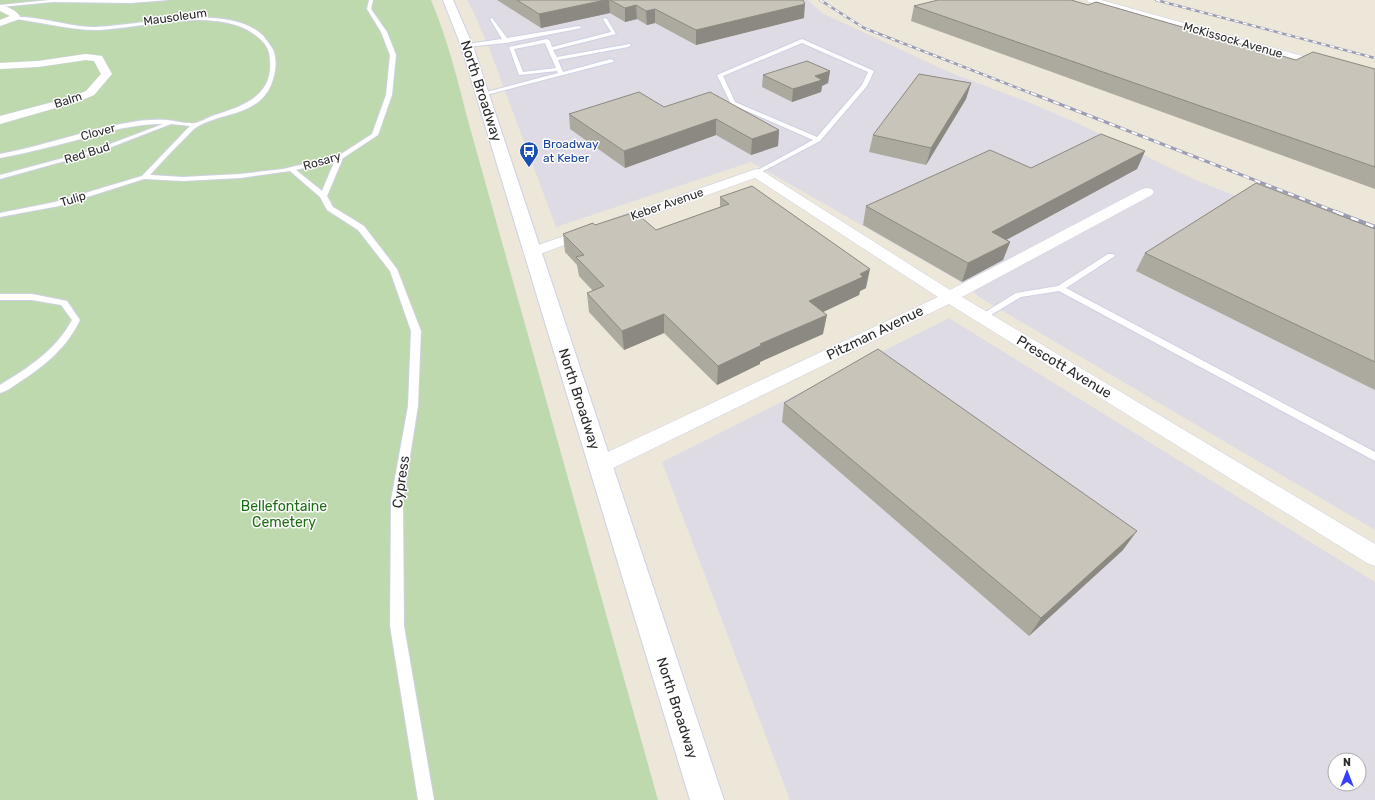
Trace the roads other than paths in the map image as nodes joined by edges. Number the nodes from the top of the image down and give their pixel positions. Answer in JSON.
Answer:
{"nodes":[{"id":1,"x":166,"y":0,"type":"edge"},
{"id":2,"x":371,"y":0,"type":"edge"},
{"id":3,"x":448,"y":0,"type":"edge"},
{"id":4,"x":1091,"y":0,"type":"edge"},
{"id":5,"x":0,"y":7,"type":"edge"},
{"id":6,"x":189,"y":13,"type":"dead end"},
{"id":7,"x":14,"y":18,"type":"junction"},
{"id":8,"x":492,"y":19,"type":"dead end"},
{"id":9,"x":605,"y":19,"type":"edge"},
{"id":10,"x":0,"y":23,"type":"edge"},
{"id":11,"x":254,"y":25,"type":"dead end"},
{"id":12,"x":579,"y":28,"type":"dead end"},
{"id":13,"x":506,"y":41,"type":"junction"},
{"id":14,"x":628,"y":45,"type":"dead end"},
{"id":15,"x":467,"y":46,"type":"junction"},
{"id":16,"x":551,"y":49,"type":"junction"},
{"id":17,"x":556,"y":59,"type":"junction"},
{"id":18,"x":611,"y":61,"type":"dead end"},
{"id":19,"x":0,"y":66,"type":"edge"},
{"id":20,"x":1337,"y":68,"type":"edge"},
{"id":21,"x":560,"y":71,"type":"junction"},
{"id":22,"x":482,"y":94,"type":"junction"},
{"id":23,"x":0,"y":120,"type":"edge"},
{"id":24,"x":172,"y":122,"type":"junction"},
{"id":25,"x":198,"y":125,"type":"junction"},
{"id":26,"x":818,"y":140,"type":"junction"},
{"id":27,"x":0,"y":156,"type":"edge"},
{"id":28,"x":340,"y":157,"type":"junction"},
{"id":29,"x":290,"y":169,"type":"junction"},
{"id":30,"x":756,"y":173,"type":"junction"},
{"id":31,"x":0,"y":177,"type":"edge"},
{"id":32,"x":144,"y":177,"type":"junction"},
{"id":33,"x":1146,"y":192,"type":"dead end"},
{"id":34,"x":323,"y":196,"type":"junction"},
{"id":35,"x":0,"y":215,"type":"edge"},
{"id":36,"x":532,"y":252,"type":"junction"},
{"id":37,"x":1111,"y":256,"type":"dead end"},
{"id":38,"x":1060,"y":288,"type":"junction"},
{"id":39,"x":0,"y":297,"type":"edge"},
{"id":40,"x":950,"y":297,"type":"junction"},
{"id":41,"x":981,"y":317,"type":"junction"},
{"id":42,"x":0,"y":390,"type":"edge"},
{"id":43,"x":1375,"y":457,"type":"edge"},
{"id":44,"x":600,"y":465,"type":"junction"},
{"id":45,"x":1375,"y":556,"type":"edge"},
{"id":46,"x":426,"y":800,"type":"edge"},
{"id":47,"x":707,"y":800,"type":"edge"}],
"edges":[{"from":1,"to":5,"type":"lane"},
{"from":2,"to":28,"type":"lane","name":"Rosary"},
{"from":3,"to":15,"type":"main road","name":"North Broadway"},
{"from":4,"to":20,"type":"street","name":"McKissock Avenue"},
{"from":5,"to":7,"type":"street"},
{"from":6,"to":7,"type":"lane","name":"Mausoleum"},
{"from":7,"to":10,"type":"street"},
{"from":8,"to":13,"type":"lane"},
{"from":9,"to":16,"type":"lane"},
{"from":11,"to":25,"type":"lane"},
{"from":12,"to":13,"type":"lane"},
{"from":13,"to":15,"type":"lane"},
{"from":14,"to":17,"type":"lane"},
{"from":15,"to":22,"type":"main road","name":"North Broadway"},
{"from":16,"to":17,"type":"lane"},
{"from":16,"to":21,"type":"lane"},
{"from":17,"to":21,"type":"lane"},
{"from":18,"to":21,"type":"lane"},
{"from":19,"to":23,"type":"street","name":"Balm"},
{"from":21,"to":22,"type":"lane"},
{"from":22,"to":36,"type":"main road","name":"North Broadway"},
{"from":24,"to":25,"type":"lane","name":"Clover"},
{"from":24,"to":27,"type":"lane","name":"Clover"},
{"from":24,"to":31,"type":"lane","name":"Red Bud"},
{"from":25,"to":32,"type":"lane"},
{"from":26,"to":26,"type":"lane"},
{"from":26,"to":30,"type":"lane"},
{"from":28,"to":29,"type":"lane","name":"Rosary"},
{"from":28,"to":34,"type":"lane"},
{"from":29,"to":32,"type":"lane","name":"Rosary"},
{"from":29,"to":34,"type":"lane","name":"Cypress"},
{"from":30,"to":36,"type":"street","name":"Keber Avenue"},
{"from":30,"to":40,"type":"street","name":"Prescott Avenue"},
{"from":32,"to":35,"type":"lane","name":"Tulip"},
{"from":33,"to":40,"type":"street","name":"Pitzman Avenue"},
{"from":34,"to":46,"type":"lane","name":"Cypress"},
{"from":36,"to":44,"type":"main road","name":"North Broadway"},
{"from":37,"to":38,"type":"lane"},
{"from":38,"to":41,"type":"lane"},
{"from":38,"to":43,"type":"lane"},
{"from":39,"to":42,"type":"lane"},
{"from":40,"to":41,"type":"street","name":"Prescott Avenue"},
{"from":40,"to":44,"type":"street","name":"Pitzman Avenue"},
{"from":41,"to":45,"type":"street","name":"Prescott Avenue"},
{"from":44,"to":47,"type":"main road","name":"North Broadway"}]}
